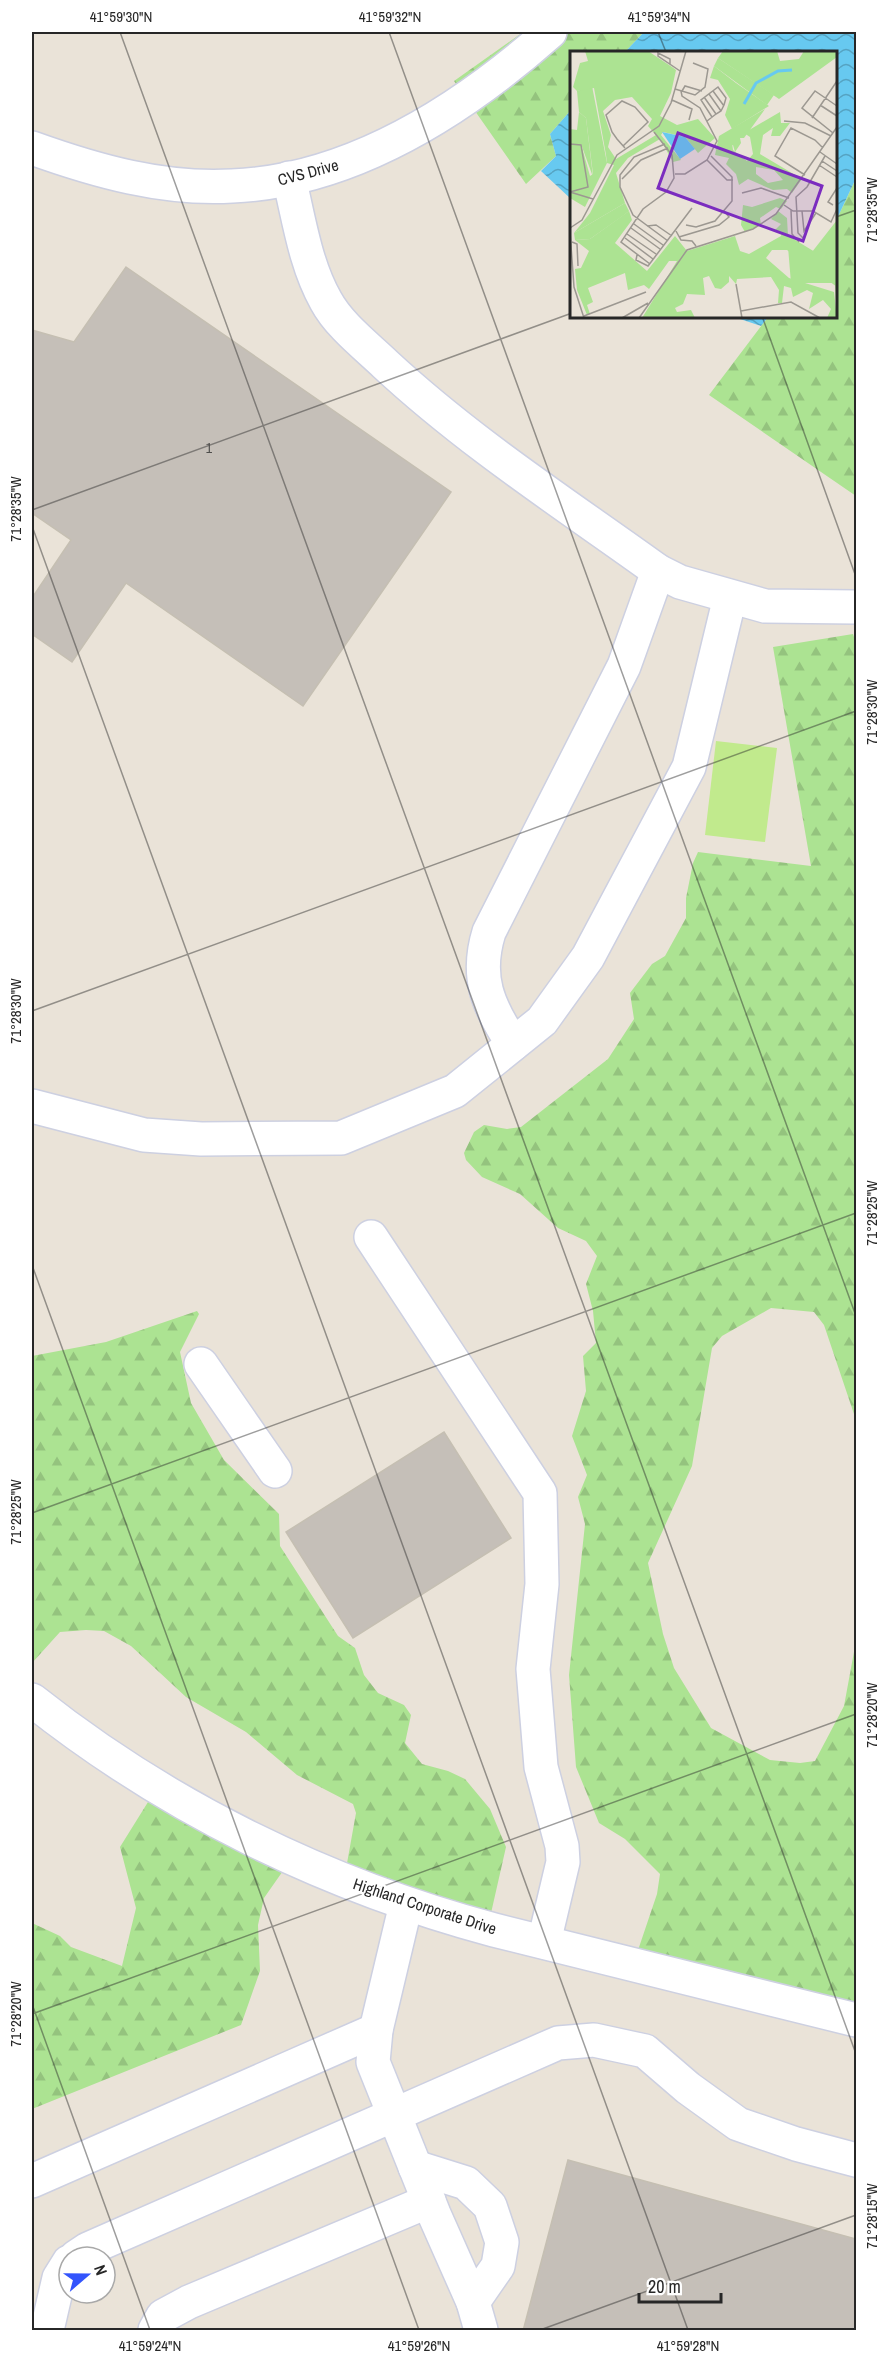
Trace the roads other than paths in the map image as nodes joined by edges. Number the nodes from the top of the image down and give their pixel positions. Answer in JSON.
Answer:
{"nodes":[{"id":1,"x":550,"y":32,"type":"edge"},
{"id":2,"x":32,"y":148,"type":"edge"},
{"id":3,"x":289,"y":178,"type":"junction"},
{"id":4,"x":658,"y":571,"type":"junction"},
{"id":5,"x":730,"y":597,"type":"junction"},
{"id":6,"x":856,"y":607,"type":"edge"},
{"id":7,"x":513,"y":1044,"type":"junction"},
{"id":8,"x":32,"y":1106,"type":"edge"},
{"id":9,"x":371,"y":1237,"type":"dead end"},
{"id":10,"x":201,"y":1364,"type":"dead end"},
{"id":11,"x":275,"y":1471,"type":"dead end"},
{"id":12,"x":32,"y":1700,"type":"edge"},
{"id":13,"x":406,"y":1904,"type":"junction"},
{"id":14,"x":544,"y":1942,"type":"junction"},
{"id":15,"x":856,"y":2020,"type":"edge"},
{"id":16,"x":376,"y":2030,"type":"junction"},
{"id":17,"x":394,"y":2114,"type":"junction"},
{"id":18,"x":856,"y":2160,"type":"edge"},
{"id":19,"x":415,"y":2168,"type":"junction"},
{"id":20,"x":32,"y":2181,"type":"edge"},
{"id":21,"x":429,"y":2201,"type":"junction"},
{"id":22,"x":97,"y":2245,"type":"edge"},
{"id":23,"x":57,"y":2287,"type":"edge"},
{"id":24,"x":477,"y":2316,"type":"edge"},
{"id":25,"x":47,"y":2331,"type":"edge"},
{"id":26,"x":155,"y":2331,"type":"edge"}],
"edges":[{"from":1,"to":3,"type":"street","name":"CVS Drive"},
{"from":2,"to":3,"type":"street","name":"CVS Drive"},
{"from":3,"to":4,"type":"street"},
{"from":4,"to":5,"type":"street"},
{"from":4,"to":7,"type":"street"},
{"from":5,"to":6,"type":"street"},
{"from":5,"to":7,"type":"street"},
{"from":7,"to":8,"type":"street"},
{"from":9,"to":14,"type":"street"},
{"from":10,"to":11,"type":"street"},
{"from":12,"to":13,"type":"street","name":"Highland Corporate Drive"},
{"from":13,"to":14,"type":"street","name":"Highland Corporate Drive"},
{"from":13,"to":16,"type":"street"},
{"from":14,"to":15,"type":"street","name":"Highland Corporate Drive"},
{"from":16,"to":17,"type":"street"},
{"from":16,"to":20,"type":"street"},
{"from":17,"to":18,"type":"street"},
{"from":17,"to":19,"type":"street"},
{"from":17,"to":22,"type":"street"},
{"from":19,"to":21,"type":"street"},
{"from":19,"to":24,"type":"street"},
{"from":21,"to":24,"type":"street"},
{"from":21,"to":26,"type":"street"},
{"from":23,"to":25,"type":"street"}]}
